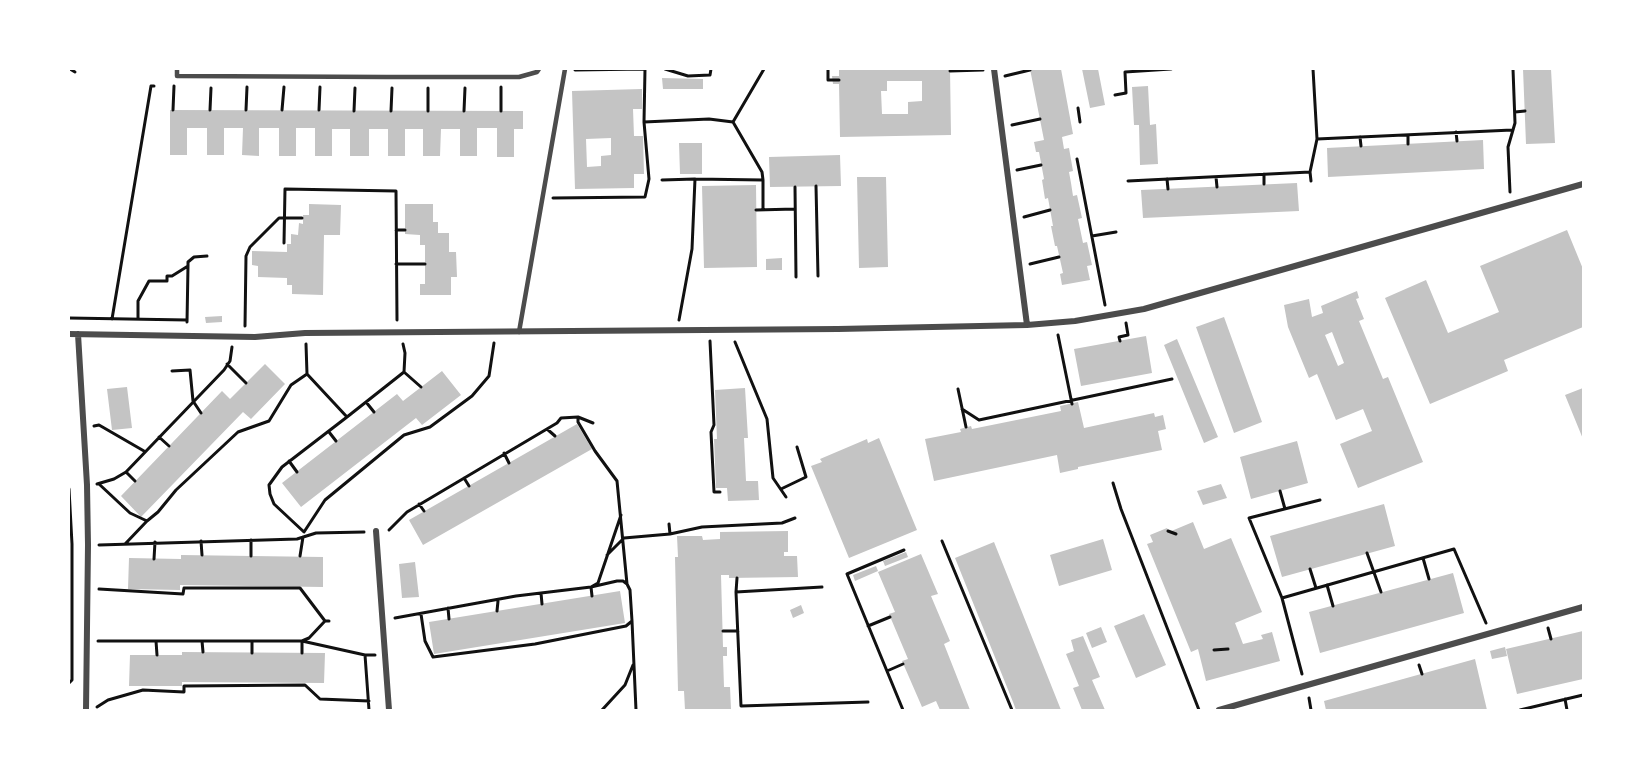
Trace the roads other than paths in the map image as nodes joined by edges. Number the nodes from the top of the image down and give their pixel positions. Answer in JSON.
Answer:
{"nodes":[{"id":1,"x":177,"y":69,"type":"edge"},
{"id":2,"x":539,"y":69,"type":"edge"},
{"id":3,"x":994,"y":69,"type":"edge"},
{"id":4,"x":565,"y":70,"type":"edge"},
{"id":5,"x":1583,"y":184,"type":"edge"},
{"id":6,"x":1026,"y":325,"type":"junction"},
{"id":7,"x":519,"y":332,"type":"junction"},
{"id":8,"x":69,"y":334,"type":"edge"},
{"id":9,"x":78,"y":334,"type":"junction"},
{"id":10,"x":376,"y":531,"type":"road end"},
{"id":11,"x":1583,"y":607,"type":"edge"},
{"id":12,"x":86,"y":710,"type":"edge"},
{"id":13,"x":389,"y":710,"type":"edge"},
{"id":14,"x":1219,"y":710,"type":"edge"}],
"edges":[{"from":1,"to":2,"type":"lane"},
{"from":3,"to":6,"type":"street"},
{"from":4,"to":7,"type":"lane"},
{"from":5,"to":6,"type":"street"},
{"from":6,"to":7,"type":"street"},
{"from":7,"to":9,"type":"street"},
{"from":8,"to":9,"type":"street"},
{"from":9,"to":12,"type":"street"},
{"from":10,"to":13,"type":"street"},
{"from":11,"to":14,"type":"street"}]}
